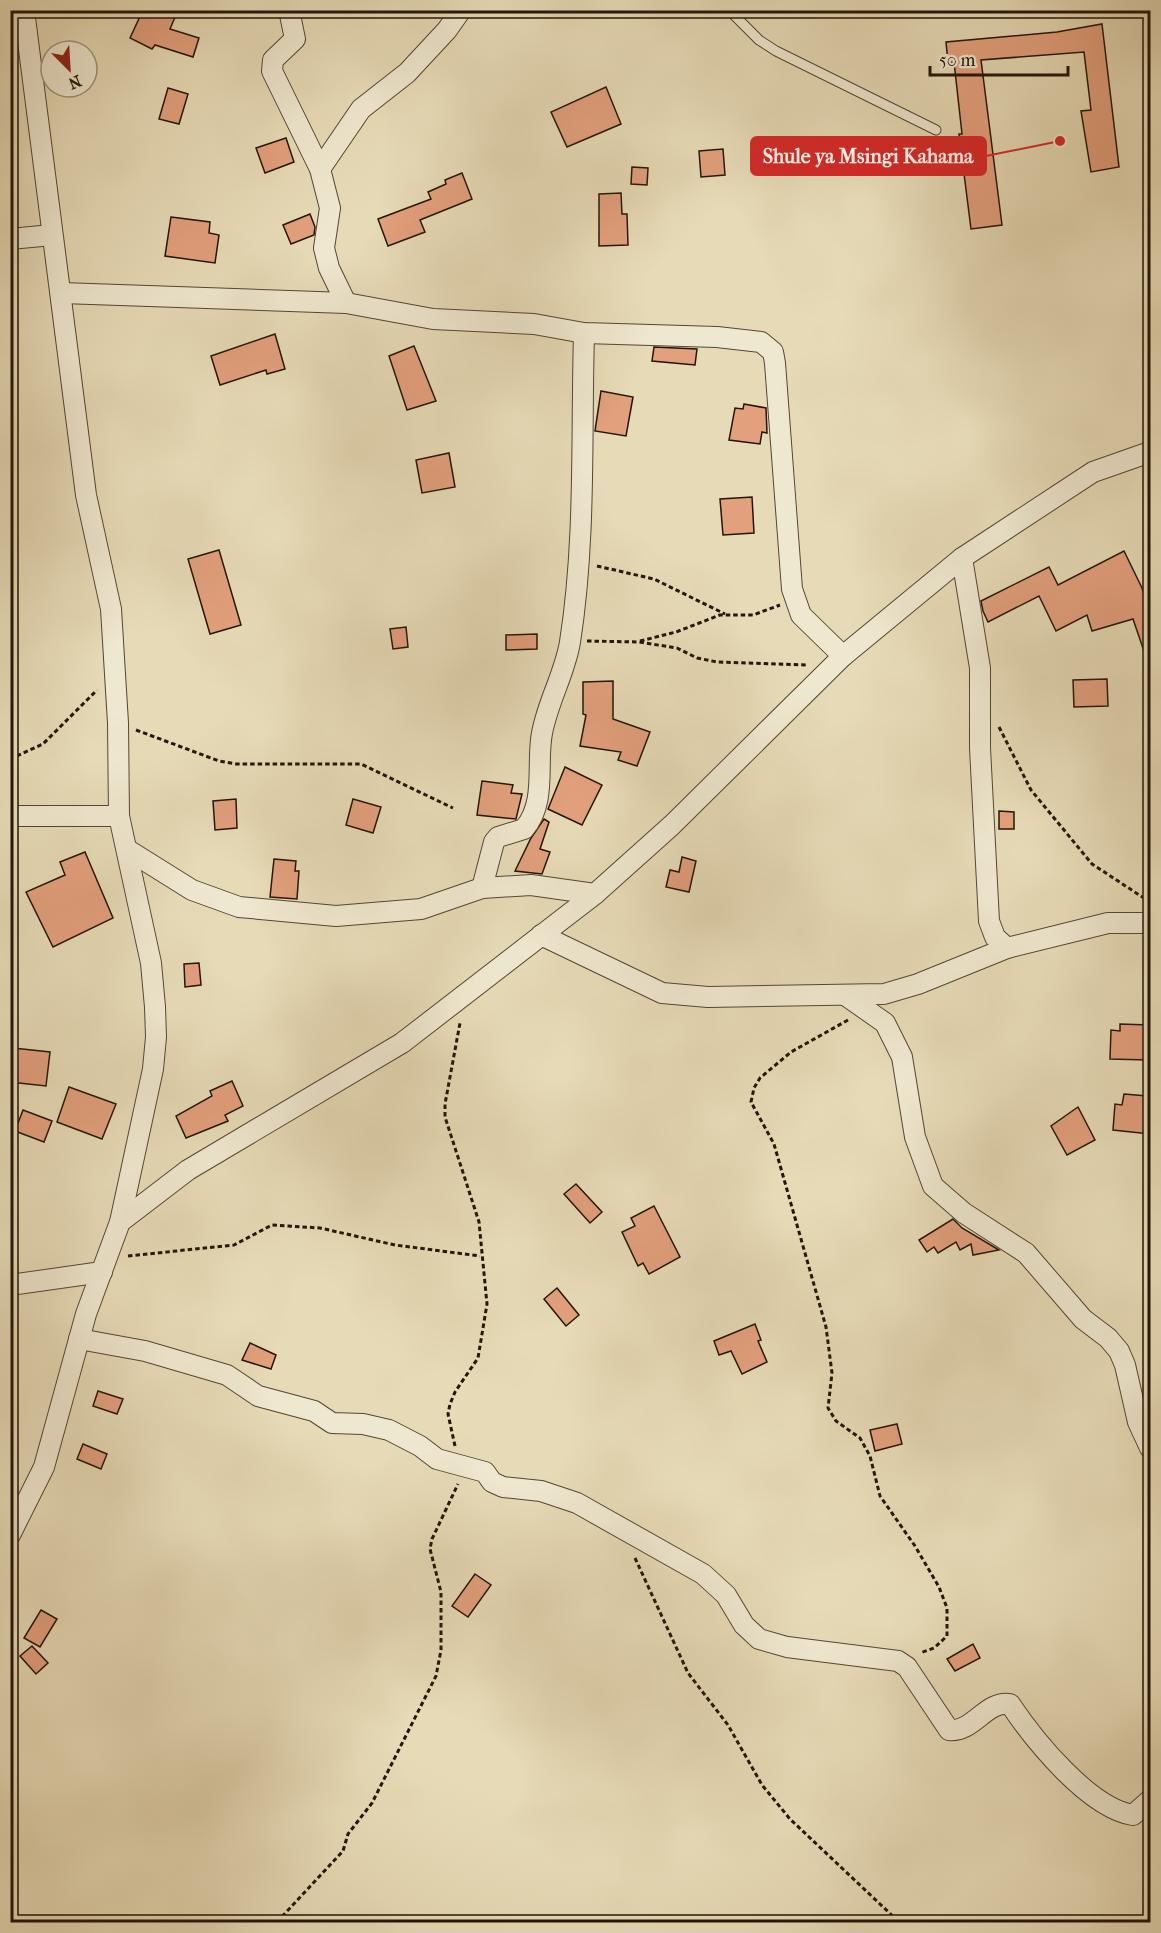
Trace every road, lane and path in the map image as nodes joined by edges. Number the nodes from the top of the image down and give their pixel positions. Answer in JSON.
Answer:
{"nodes":[{"id":1,"x":24,"y":10,"type":"edge"},
{"id":2,"x":289,"y":10,"type":"edge"},
{"id":3,"x":461,"y":10,"type":"edge"},
{"id":4,"x":729,"y":10,"type":"edge"},
{"id":5,"x":936,"y":130,"type":"dead end"},
{"id":6,"x":320,"y":169,"type":"junction"},
{"id":7,"x":52,"y":235,"type":"junction"},
{"id":8,"x":10,"y":239,"type":"edge"},
{"id":9,"x":62,"y":293,"type":"junction"},
{"id":10,"x":346,"y":303,"type":"junction"},
{"id":11,"x":584,"y":333,"type":"junction"},
{"id":12,"x":1150,"y":452,"type":"edge"},
{"id":13,"x":962,"y":558,"type":"junction"},
{"id":14,"x":578,"y":561,"type":"junction"},
{"id":15,"x":792,"y":589,"type":"junction"},
{"id":16,"x":726,"y":615,"type":"junction"},
{"id":17,"x":570,"y":641,"type":"junction"},
{"id":18,"x":639,"y":642,"type":"junction"},
{"id":19,"x":838,"y":661,"type":"junction"},
{"id":20,"x":115,"y":672,"type":"junction"},
{"id":21,"x":980,"y":706,"type":"junction"},
{"id":22,"x":118,"y":723,"type":"junction"},
{"id":23,"x":10,"y":759,"type":"edge"},
{"id":24,"x":453,"y":808,"type":"dead end"},
{"id":25,"x":10,"y":816,"type":"edge"},
{"id":26,"x":119,"y":816,"type":"junction"},
{"id":27,"x":128,"y":850,"type":"junction"},
{"id":28,"x":482,"y":888,"type":"junction"},
{"id":29,"x":595,"y":894,"type":"junction"},
{"id":30,"x":1150,"y":902,"type":"edge"},
{"id":31,"x":1150,"y":923,"type":"edge"},
{"id":32,"x":541,"y":935,"type":"junction"},
{"id":33,"x":1007,"y":948,"type":"junction"},
{"id":34,"x":845,"y":995,"type":"junction"},
{"id":35,"x":866,"y":1010,"type":"junction"},
{"id":36,"x":120,"y":1222,"type":"junction"},
{"id":37,"x":480,"y":1256,"type":"dead end"},
{"id":38,"x":104,"y":1265,"type":"junction"},
{"id":39,"x":10,"y":1285,"type":"edge"},
{"id":40,"x":79,"y":1339,"type":"junction"},
{"id":41,"x":1150,"y":1448,"type":"edge"},
{"id":42,"x":10,"y":1535,"type":"edge"},
{"id":43,"x":634,"y":1557,"type":"dead end"},
{"id":44,"x":892,"y":1660,"type":"junction"},
{"id":45,"x":1150,"y":1800,"type":"edge"},
{"id":46,"x":898,"y":1923,"type":"edge"}],
"edges":[{"from":1,"to":7,"type":"street"},
{"from":2,"to":6,"type":"street"},
{"from":3,"to":6,"type":"street"},
{"from":4,"to":5,"type":"lane"},
{"from":6,"to":10,"type":"street"},
{"from":7,"to":8,"type":"street"},
{"from":7,"to":9,"type":"street"},
{"from":9,"to":10,"type":"street"},
{"from":9,"to":20,"type":"street"},
{"from":10,"to":11,"type":"street"},
{"from":11,"to":14,"type":"street"},
{"from":11,"to":15,"type":"street"},
{"from":12,"to":13,"type":"street"},
{"from":13,"to":19,"type":"street"},
{"from":13,"to":21,"type":"street"},
{"from":14,"to":16,"type":"path"},
{"from":14,"to":17,"type":"street"},
{"from":15,"to":16,"type":"path"},
{"from":15,"to":19,"type":"street"},
{"from":16,"to":18,"type":"path"},
{"from":17,"to":18,"type":"path"},
{"from":17,"to":28,"type":"street"},
{"from":18,"to":19,"type":"path"},
{"from":19,"to":29,"type":"street"},
{"from":20,"to":22,"type":"street"},
{"from":20,"to":23,"type":"path"},
{"from":21,"to":30,"type":"path"},
{"from":21,"to":33,"type":"street"},
{"from":22,"to":24,"type":"path"},
{"from":22,"to":26,"type":"street"},
{"from":25,"to":26,"type":"street"},
{"from":26,"to":27,"type":"street"},
{"from":27,"to":28,"type":"street"},
{"from":27,"to":36,"type":"street"},
{"from":28,"to":29,"type":"street"},
{"from":29,"to":32,"type":"street"},
{"from":31,"to":33,"type":"street"},
{"from":32,"to":34,"type":"street"},
{"from":32,"to":36,"type":"street"},
{"from":33,"to":34,"type":"street"},
{"from":34,"to":35,"type":"street"},
{"from":35,"to":41,"type":"street"},
{"from":35,"to":44,"type":"path"},
{"from":36,"to":38,"type":"street"},
{"from":37,"to":38,"type":"path"},
{"from":38,"to":39,"type":"street"},
{"from":38,"to":40,"type":"street"},
{"from":40,"to":42,"type":"street"},
{"from":40,"to":44,"type":"street"},
{"from":43,"to":46,"type":"path"},
{"from":44,"to":45,"type":"street"}]}
